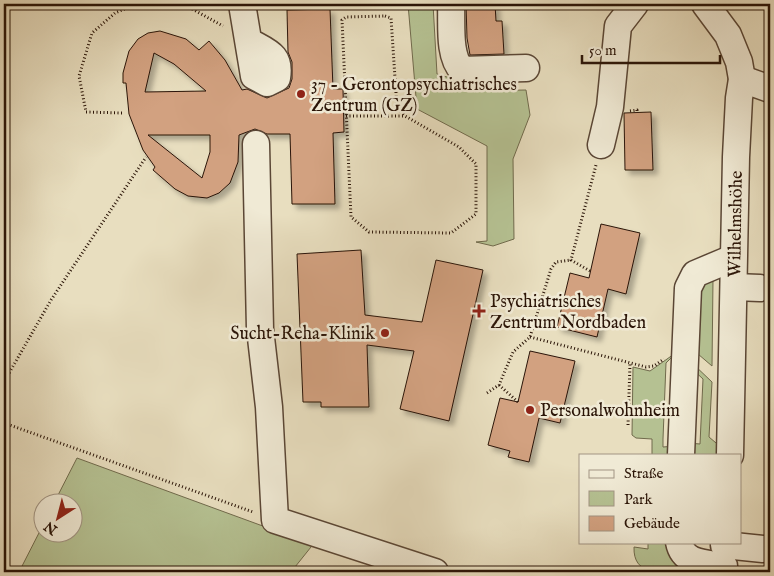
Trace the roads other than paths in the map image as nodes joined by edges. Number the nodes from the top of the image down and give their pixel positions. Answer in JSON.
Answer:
{"nodes":[{"id":1,"x":242,"y":4,"type":"edge"},
{"id":2,"x":451,"y":4,"type":"edge"},
{"id":3,"x":635,"y":4,"type":"edge"},
{"id":4,"x":705,"y":4,"type":"edge"},
{"id":5,"x":250,"y":42,"type":"road end"},
{"id":6,"x":526,"y":68,"type":"dead end"},
{"id":7,"x":742,"y":79,"type":"junction"},
{"id":8,"x":770,"y":89,"type":"edge"},
{"id":9,"x":256,"y":144,"type":"dead end"},
{"id":10,"x":601,"y":145,"type":"road end"},
{"id":11,"x":733,"y":258,"type":"junction"},
{"id":12,"x":734,"y":287,"type":"junction"},
{"id":13,"x":760,"y":288,"type":"dead end"},
{"id":14,"x":681,"y":454,"type":"edge"},
{"id":15,"x":730,"y":454,"type":"edge"},
{"id":16,"x":763,"y":548,"type":"dead end"},
{"id":17,"x":684,"y":551,"type":"edge"},
{"id":18,"x":724,"y":556,"type":"edge"},
{"id":19,"x":435,"y":572,"type":"edge"}],
"edges":[{"from":1,"to":5,"type":"street"},
{"from":2,"to":6,"type":"street"},
{"from":3,"to":10,"type":"street"},
{"from":4,"to":7,"type":"street","name":"Wilhelmshöhe"},
{"from":7,"to":8,"type":"street"},
{"from":7,"to":11,"type":"street","name":"Wilhelmshöhe"},
{"from":9,"to":19,"type":"street"},
{"from":11,"to":12,"type":"street","name":"Wilhelmshöhe"},
{"from":11,"to":14,"type":"street","name":"Wilhelmshöhe"},
{"from":12,"to":13,"type":"street"},
{"from":12,"to":15,"type":"street","name":"Wilhelmshöhe"},
{"from":16,"to":18,"type":"street"},
{"from":17,"to":18,"type":"street"}]}
